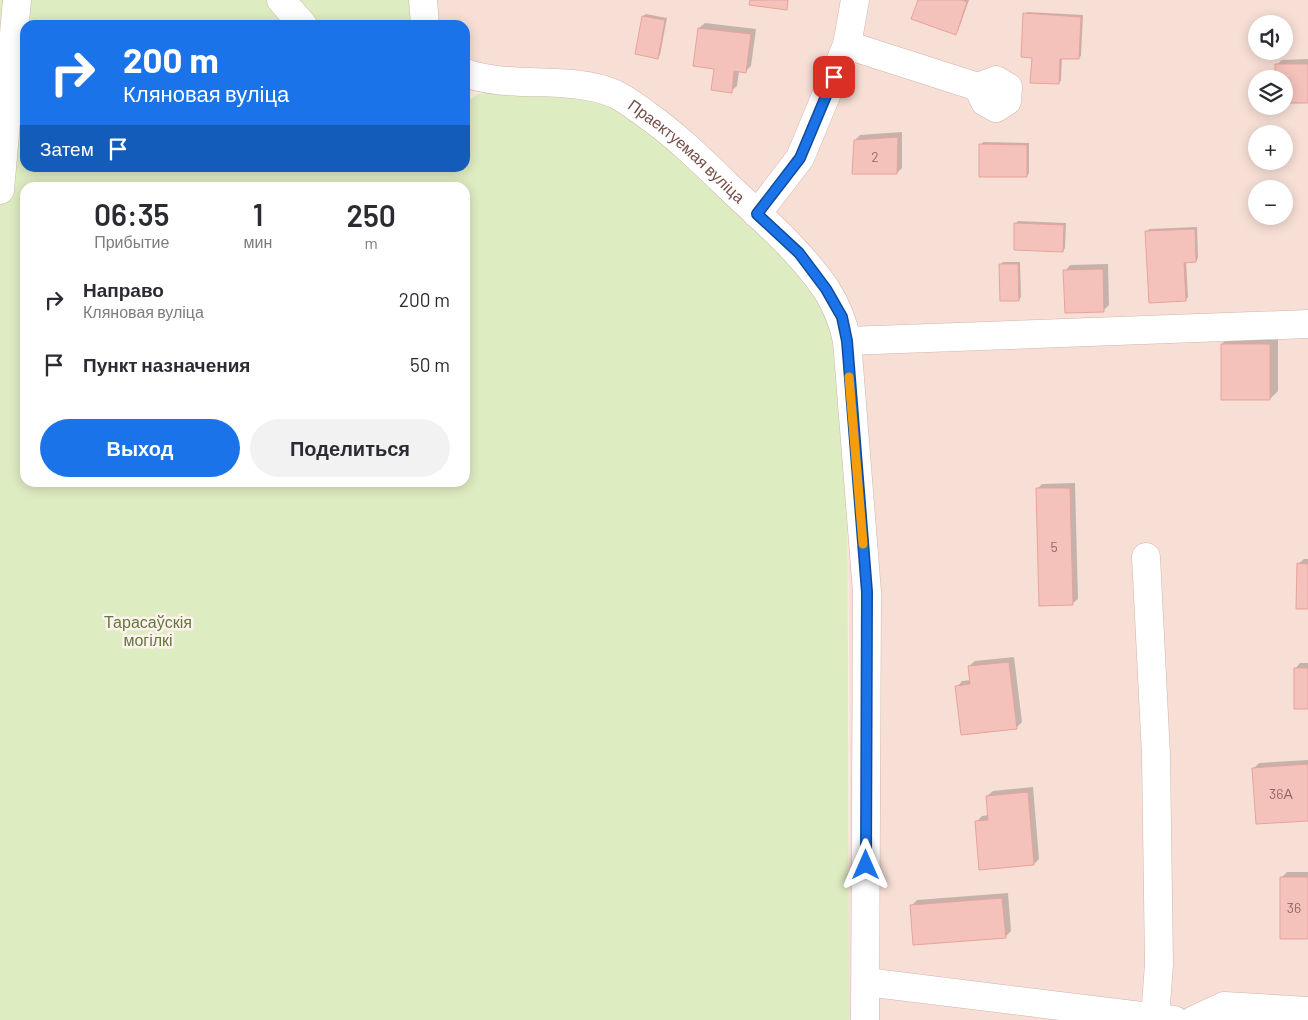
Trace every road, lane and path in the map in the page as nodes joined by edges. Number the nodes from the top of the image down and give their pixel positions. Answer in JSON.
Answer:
{"nodes":[{"id":1,"x":17,"y":0,"type":"edge"},
{"id":2,"x":281,"y":0,"type":"edge"},
{"id":3,"x":423,"y":0,"type":"edge"},
{"id":4,"x":855,"y":0,"type":"edge"},
{"id":5,"x":299,"y":20,"type":"edge"},
{"id":6,"x":424,"y":20,"type":"edge"},
{"id":7,"x":847,"y":45,"type":"junction"},
{"id":8,"x":470,"y":74,"type":"edge"},
{"id":9,"x":978,"y":87,"type":"dead end"},
{"id":10,"x":0,"y":190,"type":"edge"},
{"id":11,"x":757,"y":214,"type":"junction"},
{"id":12,"x":1308,"y":324,"type":"edge"},
{"id":13,"x":847,"y":341,"type":"junction"},
{"id":14,"x":1146,"y":557,"type":"dead end"},
{"id":15,"x":866,"y":982,"type":"junction"},
{"id":16,"x":1308,"y":1011,"type":"edge"},
{"id":17,"x":1164,"y":1019,"type":"edge"},
{"id":18,"x":866,"y":1020,"type":"edge"},
{"id":19,"x":1194,"y":1020,"type":"edge"}],
"edges":[{"from":1,"to":10,"type":"street"},
{"from":2,"to":5,"type":"street"},
{"from":3,"to":6,"type":"street"},
{"from":4,"to":7,"type":"street"},
{"from":7,"to":9,"type":"street"},
{"from":7,"to":11,"type":"street"},
{"from":8,"to":11,"type":"street","name":"Праектуемая вуліца"},
{"from":11,"to":13,"type":"street","name":"Праектуемая вуліца"},
{"from":12,"to":13,"type":"street"},
{"from":13,"to":15,"type":"street","name":"Праектуемая вуліца"},
{"from":14,"to":17,"type":"street"},
{"from":15,"to":17,"type":"street"},
{"from":15,"to":18,"type":"street","name":"Праектуемая вуліца"},
{"from":16,"to":19,"type":"street"}]}
